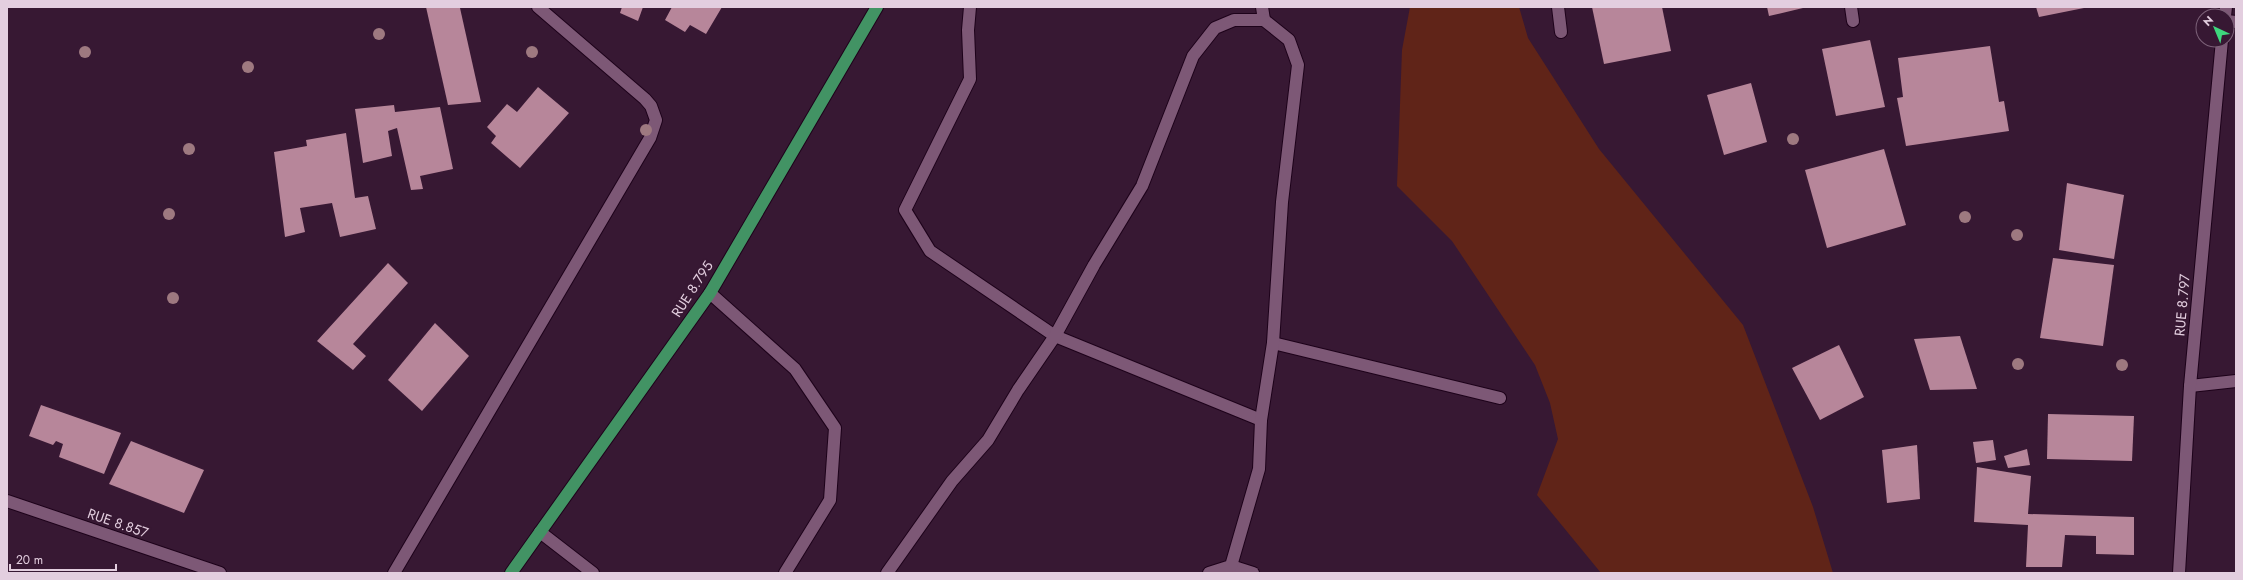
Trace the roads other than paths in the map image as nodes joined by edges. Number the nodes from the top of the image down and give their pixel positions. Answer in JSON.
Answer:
{"nodes":[{"id":1,"x":538,"y":7,"type":"edge"},
{"id":2,"x":877,"y":7,"type":"edge"},
{"id":3,"x":970,"y":7,"type":"edge"},
{"id":4,"x":1262,"y":7,"type":"edge"},
{"id":5,"x":1558,"y":7,"type":"edge"},
{"id":6,"x":1851,"y":7,"type":"edge"},
{"id":7,"x":1264,"y":20,"type":"junction"},
{"id":8,"x":1853,"y":21,"type":"dead end"},
{"id":9,"x":1562,"y":32,"type":"dead end"},
{"id":10,"x":2221,"y":48,"type":"edge"},
{"id":11,"x":710,"y":293,"type":"junction"},
{"id":12,"x":1055,"y":336,"type":"junction"},
{"id":13,"x":1273,"y":343,"type":"junction"},
{"id":14,"x":2236,"y":381,"type":"edge"},
{"id":15,"x":2190,"y":386,"type":"junction"},
{"id":16,"x":1500,"y":398,"type":"dead end"},
{"id":17,"x":1261,"y":420,"type":"junction"},
{"id":18,"x":7,"y":501,"type":"edge"},
{"id":19,"x":540,"y":532,"type":"junction"},
{"id":20,"x":1232,"y":566,"type":"junction"},
{"id":21,"x":220,"y":573,"type":"edge"},
{"id":22,"x":394,"y":573,"type":"edge"},
{"id":23,"x":511,"y":573,"type":"edge"},
{"id":24,"x":593,"y":573,"type":"edge"},
{"id":25,"x":785,"y":573,"type":"edge"},
{"id":26,"x":887,"y":573,"type":"edge"},
{"id":27,"x":1209,"y":573,"type":"edge"},
{"id":28,"x":1253,"y":573,"type":"edge"},
{"id":29,"x":2180,"y":573,"type":"edge"}],
"edges":[{"from":1,"to":22,"type":"street"},
{"from":2,"to":11,"type":"highway","name":"RUE 8.795"},
{"from":3,"to":12,"type":"street"},
{"from":4,"to":7,"type":"street"},
{"from":5,"to":9,"type":"street"},
{"from":6,"to":8,"type":"street"},
{"from":7,"to":12,"type":"street"},
{"from":7,"to":13,"type":"street"},
{"from":10,"to":15,"type":"street","name":"RUE 8.797"},
{"from":11,"to":19,"type":"highway","name":"RUE 8.795"},
{"from":11,"to":25,"type":"street"},
{"from":12,"to":17,"type":"street"},
{"from":12,"to":26,"type":"street"},
{"from":13,"to":16,"type":"street"},
{"from":13,"to":17,"type":"street"},
{"from":14,"to":15,"type":"street"},
{"from":15,"to":29,"type":"street","name":"RUE 8.797"},
{"from":17,"to":20,"type":"street"},
{"from":18,"to":21,"type":"street","name":"RUE 8.857"},
{"from":19,"to":23,"type":"highway","name":"RUE 8.795"},
{"from":19,"to":24,"type":"street"},
{"from":20,"to":27,"type":"street"},
{"from":20,"to":28,"type":"street"}]}
